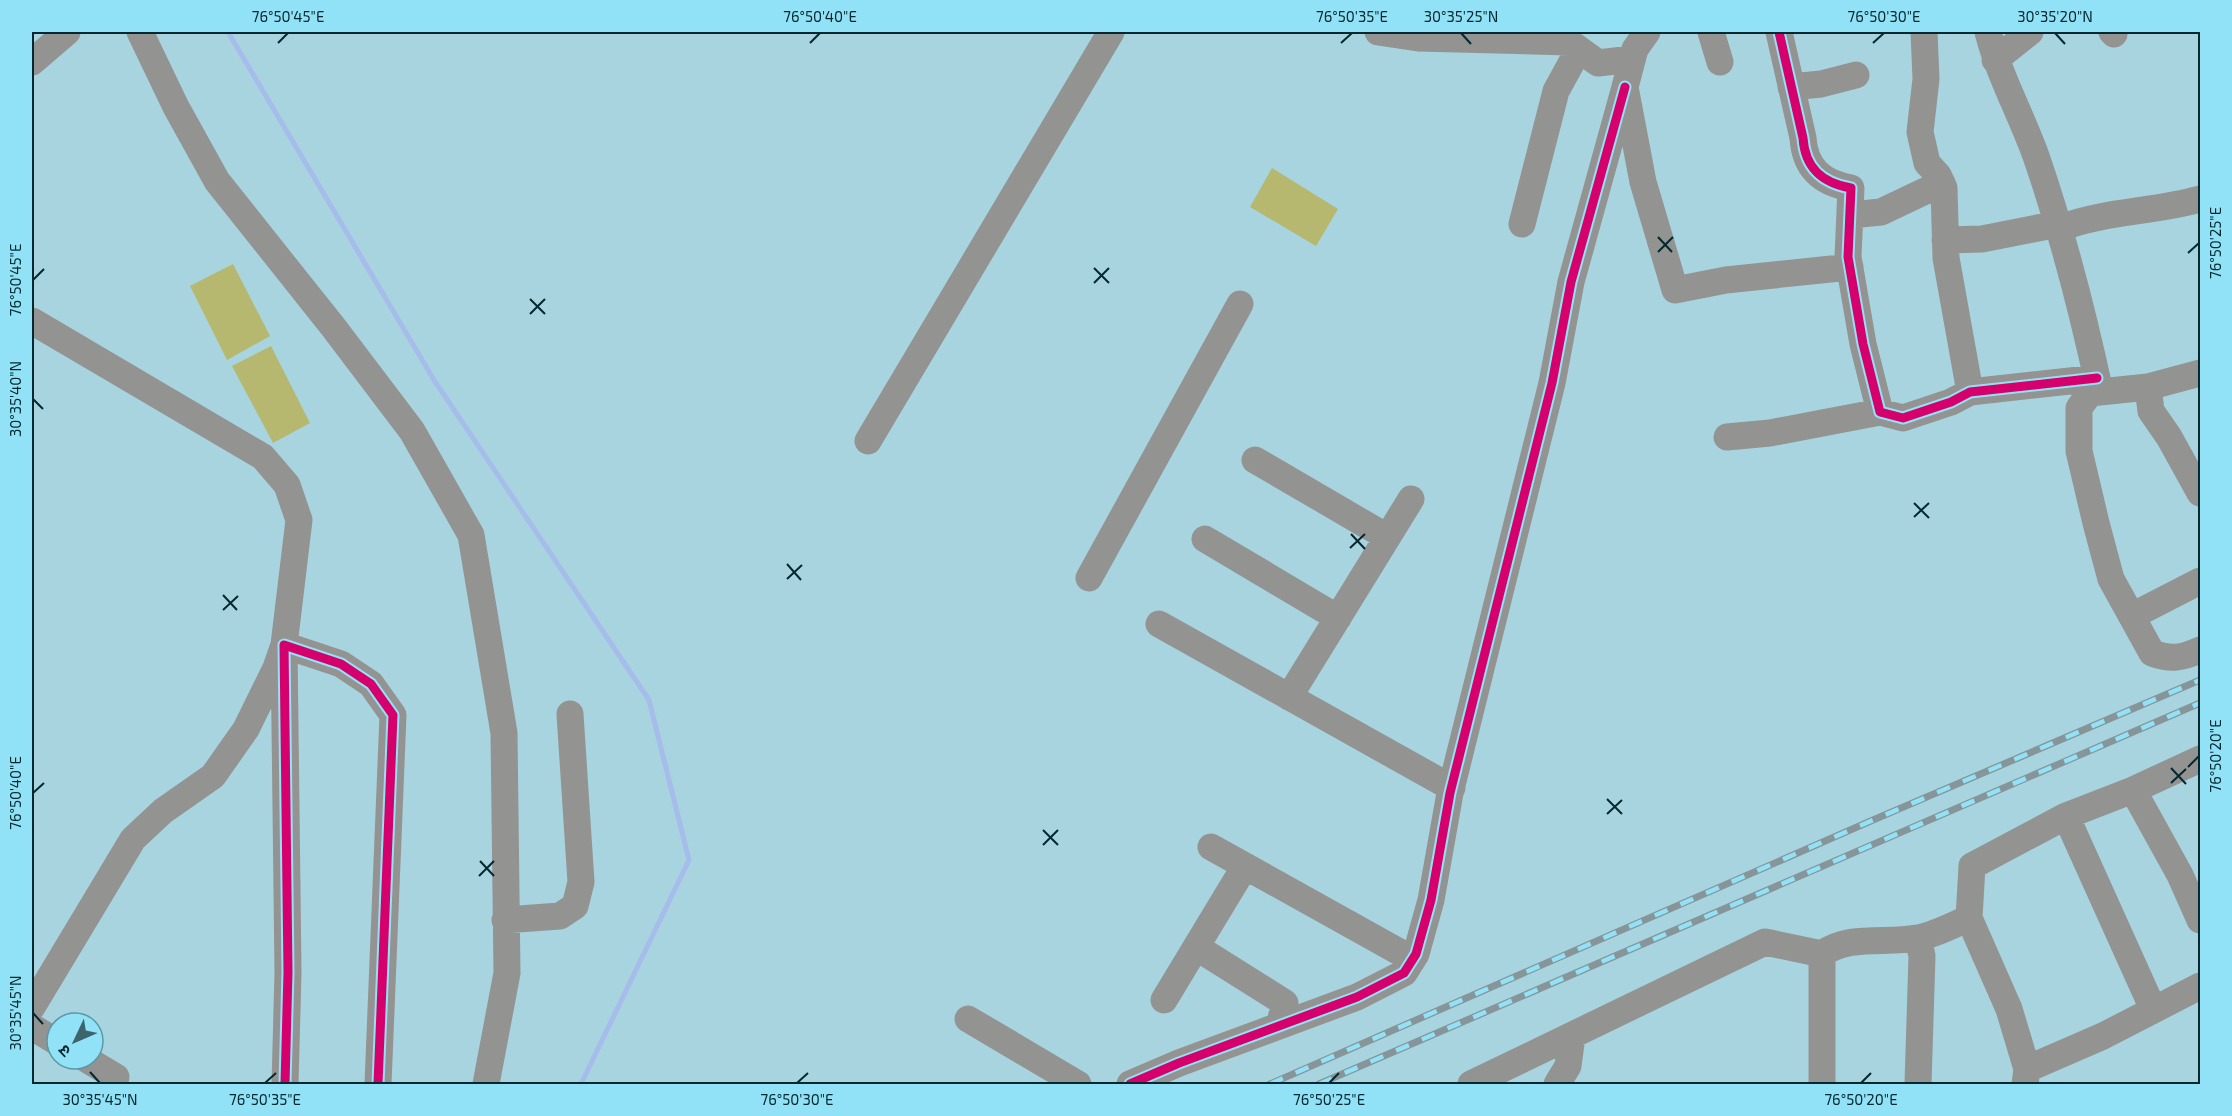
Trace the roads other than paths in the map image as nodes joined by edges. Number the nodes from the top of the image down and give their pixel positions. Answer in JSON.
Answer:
{"nodes":[{"id":1,"x":67,"y":32,"type":"edge"},
{"id":2,"x":140,"y":32,"type":"edge"},
{"id":3,"x":1111,"y":32,"type":"edge"},
{"id":4,"x":1378,"y":32,"type":"edge"},
{"id":5,"x":1647,"y":32,"type":"edge"},
{"id":6,"x":1711,"y":32,"type":"edge"},
{"id":7,"x":1779,"y":32,"type":"edge"},
{"id":8,"x":1924,"y":32,"type":"edge"},
{"id":9,"x":1988,"y":32,"type":"edge"},
{"id":10,"x":2030,"y":32,"type":"edge"},
{"id":11,"x":1476,"y":35,"type":"edge"},
{"id":12,"x":1579,"y":49,"type":"junction"},
{"id":13,"x":1632,"y":59,"type":"junction"},
{"id":14,"x":1995,"y":60,"type":"junction"},
{"id":15,"x":32,"y":62,"type":"edge"},
{"id":16,"x":1720,"y":62,"type":"dead end"},
{"id":17,"x":1856,"y":75,"type":"dead end"},
{"id":18,"x":1625,"y":87,"type":"junction"},
{"id":19,"x":1791,"y":87,"type":"junction"},
{"id":20,"x":1942,"y":183,"type":"junction"},
{"id":21,"x":2200,"y":199,"type":"edge"},
{"id":22,"x":1850,"y":215,"type":"junction"},
{"id":23,"x":1522,"y":224,"type":"dead end"},
{"id":24,"x":2059,"y":226,"type":"junction"},
{"id":25,"x":1945,"y":240,"type":"junction"},
{"id":26,"x":1850,"y":267,"type":"junction"},
{"id":27,"x":1240,"y":304,"type":"dead end"},
{"id":28,"x":32,"y":321,"type":"edge"},
{"id":29,"x":2200,"y":373,"type":"edge"},
{"id":30,"x":2098,"y":385,"type":"junction"},
{"id":31,"x":2148,"y":387,"type":"junction"},
{"id":32,"x":1970,"y":392,"type":"junction"},
{"id":33,"x":1880,"y":412,"type":"junction"},
{"id":34,"x":1727,"y":437,"type":"dead end"},
{"id":35,"x":868,"y":441,"type":"dead end"},
{"id":36,"x":1255,"y":460,"type":"dead end"},
{"id":37,"x":2200,"y":493,"type":"edge"},
{"id":38,"x":1411,"y":499,"type":"dead end"},
{"id":39,"x":1387,"y":537,"type":"junction"},
{"id":40,"x":1205,"y":539,"type":"dead end"},
{"id":41,"x":1089,"y":578,"type":"dead end"},
{"id":42,"x":2200,"y":581,"type":"edge"},
{"id":43,"x":2132,"y":616,"type":"junction"},
{"id":44,"x":1338,"y":618,"type":"junction"},
{"id":45,"x":1159,"y":624,"type":"dead end"},
{"id":46,"x":284,"y":645,"type":"junction"},
{"id":47,"x":2200,"y":650,"type":"edge"},
{"id":48,"x":1289,"y":697,"type":"junction"},
{"id":49,"x":570,"y":714,"type":"dead end"},
{"id":50,"x":2200,"y":759,"type":"edge"},
{"id":51,"x":1452,"y":788,"type":"junction"},
{"id":52,"x":2133,"y":790,"type":"junction"},
{"id":53,"x":2066,"y":816,"type":"junction"},
{"id":54,"x":1210,"y":847,"type":"dead end"},
{"id":55,"x":1245,"y":866,"type":"junction"},
{"id":56,"x":1970,"y":918,"type":"junction"},
{"id":57,"x":506,"y":920,"type":"junction"},
{"id":58,"x":2200,"y":920,"type":"edge"},
{"id":59,"x":1918,"y":938,"type":"junction"},
{"id":60,"x":1196,"y":947,"type":"junction"},
{"id":61,"x":1822,"y":954,"type":"junction"},
{"id":62,"x":1413,"y":959,"type":"junction"},
{"id":63,"x":2200,"y":986,"type":"edge"},
{"id":64,"x":1164,"y":1000,"type":"dead end"},
{"id":65,"x":32,"y":1007,"type":"edge"},
{"id":66,"x":2153,"y":1009,"type":"junction"},
{"id":67,"x":968,"y":1019,"type":"dead end"},
{"id":68,"x":1279,"y":1026,"type":"junction"},
{"id":69,"x":32,"y":1027,"type":"edge"},
{"id":70,"x":45,"y":1035,"type":"edge"},
{"id":71,"x":1572,"y":1036,"type":"junction"},
{"id":72,"x":105,"y":1070,"type":"edge"},
{"id":73,"x":2026,"y":1077,"type":"edge"},
{"id":74,"x":111,"y":1084,"type":"edge"},
{"id":75,"x":285,"y":1084,"type":"edge"},
{"id":76,"x":378,"y":1084,"type":"edge"},
{"id":77,"x":486,"y":1084,"type":"edge"},
{"id":78,"x":1078,"y":1084,"type":"edge"},
{"id":79,"x":1130,"y":1084,"type":"edge"},
{"id":80,"x":1471,"y":1084,"type":"edge"},
{"id":81,"x":1557,"y":1084,"type":"edge"},
{"id":82,"x":1822,"y":1084,"type":"edge"},
{"id":83,"x":1918,"y":1084,"type":"edge"}],
"edges":[{"from":1,"to":15,"type":"street"},
{"from":2,"to":57,"type":"street"},
{"from":3,"to":35,"type":"street"},
{"from":4,"to":11,"type":"street"},
{"from":5,"to":13,"type":"street"},
{"from":6,"to":16,"type":"street"},
{"from":7,"to":19,"type":"street"},
{"from":8,"to":20,"type":"street"},
{"from":9,"to":14,"type":"street"},
{"from":10,"to":14,"type":"street"},
{"from":11,"to":12,"type":"street"},
{"from":12,"to":13,"type":"street"},
{"from":12,"to":23,"type":"street"},
{"from":13,"to":18,"type":"street"},
{"from":14,"to":24,"type":"street"},
{"from":17,"to":19,"type":"street"},
{"from":18,"to":26,"type":"street"},
{"from":18,"to":51,"type":"street"},
{"from":19,"to":22,"type":"street"},
{"from":20,"to":22,"type":"street"},
{"from":20,"to":25,"type":"street"},
{"from":21,"to":24,"type":"street"},
{"from":22,"to":26,"type":"street"},
{"from":24,"to":25,"type":"street"},
{"from":24,"to":30,"type":"street"},
{"from":25,"to":32,"type":"street"},
{"from":26,"to":33,"type":"street"},
{"from":27,"to":41,"type":"street"},
{"from":28,"to":46,"type":"street"},
{"from":29,"to":31,"type":"street"},
{"from":30,"to":31,"type":"street"},
{"from":30,"to":32,"type":"street"},
{"from":30,"to":43,"type":"street"},
{"from":31,"to":37,"type":"street"},
{"from":32,"to":33,"type":"street"},
{"from":33,"to":34,"type":"street"},
{"from":36,"to":39,"type":"street"},
{"from":38,"to":39,"type":"street"},
{"from":39,"to":44,"type":"street"},
{"from":40,"to":44,"type":"street"},
{"from":42,"to":43,"type":"street"},
{"from":43,"to":47,"type":"street"},
{"from":44,"to":48,"type":"street"},
{"from":45,"to":48,"type":"street"},
{"from":46,"to":65,"type":"street"},
{"from":46,"to":75,"type":"street"},
{"from":46,"to":76,"type":"street"},
{"from":48,"to":51,"type":"street"},
{"from":49,"to":57,"type":"street"},
{"from":50,"to":52,"type":"street"},
{"from":51,"to":62,"type":"street"},
{"from":52,"to":53,"type":"street"},
{"from":52,"to":58,"type":"street"},
{"from":53,"to":56,"type":"street"},
{"from":53,"to":66,"type":"street"},
{"from":54,"to":55,"type":"street"},
{"from":55,"to":60,"type":"street"},
{"from":55,"to":62,"type":"street"},
{"from":56,"to":59,"type":"street"},
{"from":56,"to":73,"type":"street"},
{"from":57,"to":77,"type":"street"},
{"from":59,"to":61,"type":"street"},
{"from":59,"to":83,"type":"street"},
{"from":60,"to":64,"type":"street"},
{"from":60,"to":68,"type":"street"},
{"from":61,"to":71,"type":"street"},
{"from":61,"to":82,"type":"street"},
{"from":62,"to":68,"type":"street"},
{"from":63,"to":66,"type":"street"},
{"from":66,"to":73,"type":"street"},
{"from":67,"to":78,"type":"street"},
{"from":68,"to":79,"type":"street"},
{"from":69,"to":70,"type":"street"},
{"from":71,"to":80,"type":"street"},
{"from":71,"to":81,"type":"street"},
{"from":72,"to":74,"type":"street"}]}
